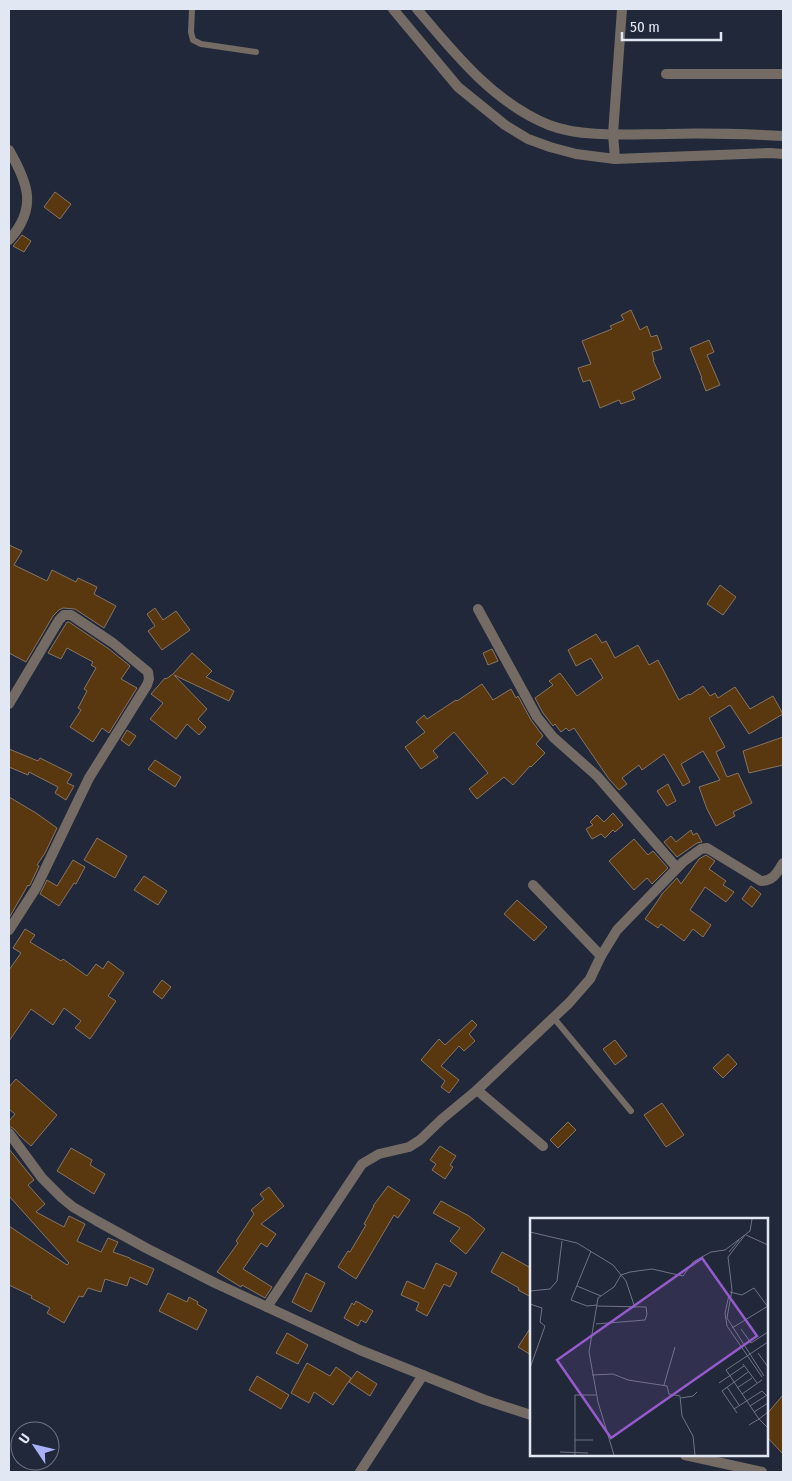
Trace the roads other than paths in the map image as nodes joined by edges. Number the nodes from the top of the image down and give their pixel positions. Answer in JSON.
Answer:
{"nodes":[{"id":1,"x":192,"y":9,"type":"edge"},
{"id":2,"x":393,"y":9,"type":"edge"},
{"id":3,"x":417,"y":9,"type":"edge"},
{"id":4,"x":622,"y":9,"type":"edge"},
{"id":5,"x":256,"y":52,"type":"dead end"},
{"id":6,"x":666,"y":74,"type":"dead end"},
{"id":7,"x":783,"y":74,"type":"edge"},
{"id":8,"x":614,"y":134,"type":"junction"},
{"id":9,"x":783,"y":136,"type":"edge"},
{"id":10,"x":9,"y":150,"type":"edge"},
{"id":11,"x":783,"y":154,"type":"edge"},
{"id":12,"x":615,"y":159,"type":"junction"},
{"id":13,"x":9,"y":240,"type":"edge"},
{"id":14,"x":478,"y":609,"type":"dead end"},
{"id":15,"x":12,"y":691,"type":"edge"},
{"id":16,"x":9,"y":704,"type":"edge"},
{"id":17,"x":783,"y":863,"type":"edge"},
{"id":18,"x":677,"y":868,"type":"junction"},
{"id":19,"x":533,"y":885,"type":"dead end"},
{"id":20,"x":9,"y":930,"type":"edge"},
{"id":21,"x":601,"y":956,"type":"junction"},
{"id":22,"x":553,"y":1017,"type":"junction"},
{"id":23,"x":477,"y":1090,"type":"junction"},
{"id":24,"x":631,"y":1111,"type":"dead end"},
{"id":25,"x":9,"y":1133,"type":"edge"},
{"id":26,"x":543,"y":1146,"type":"dead end"},
{"id":27,"x":266,"y":1307,"type":"junction"},
{"id":28,"x":424,"y":1375,"type":"junction"},
{"id":29,"x":530,"y":1415,"type":"edge"},
{"id":30,"x":690,"y":1456,"type":"edge"},
{"id":31,"x":360,"y":1472,"type":"edge"},
{"id":32,"x":762,"y":1472,"type":"edge"}],
"edges":[{"from":1,"to":5,"type":"lane"},
{"from":2,"to":12,"type":"street"},
{"from":3,"to":8,"type":"street"},
{"from":4,"to":8,"type":"street"},
{"from":6,"to":7,"type":"street"},
{"from":8,"to":9,"type":"street"},
{"from":8,"to":12,"type":"street"},
{"from":10,"to":13,"type":"street"},
{"from":11,"to":12,"type":"street"},
{"from":14,"to":18,"type":"street"},
{"from":15,"to":16,"type":"street"},
{"from":15,"to":20,"type":"street"},
{"from":17,"to":18,"type":"street"},
{"from":18,"to":21,"type":"street"},
{"from":19,"to":21,"type":"street"},
{"from":21,"to":22,"type":"street"},
{"from":22,"to":23,"type":"street"},
{"from":22,"to":24,"type":"lane"},
{"from":23,"to":26,"type":"street"},
{"from":23,"to":27,"type":"street"},
{"from":25,"to":27,"type":"street"},
{"from":27,"to":28,"type":"street"},
{"from":28,"to":29,"type":"street"},
{"from":28,"to":31,"type":"street"},
{"from":30,"to":32,"type":"street"}]}
